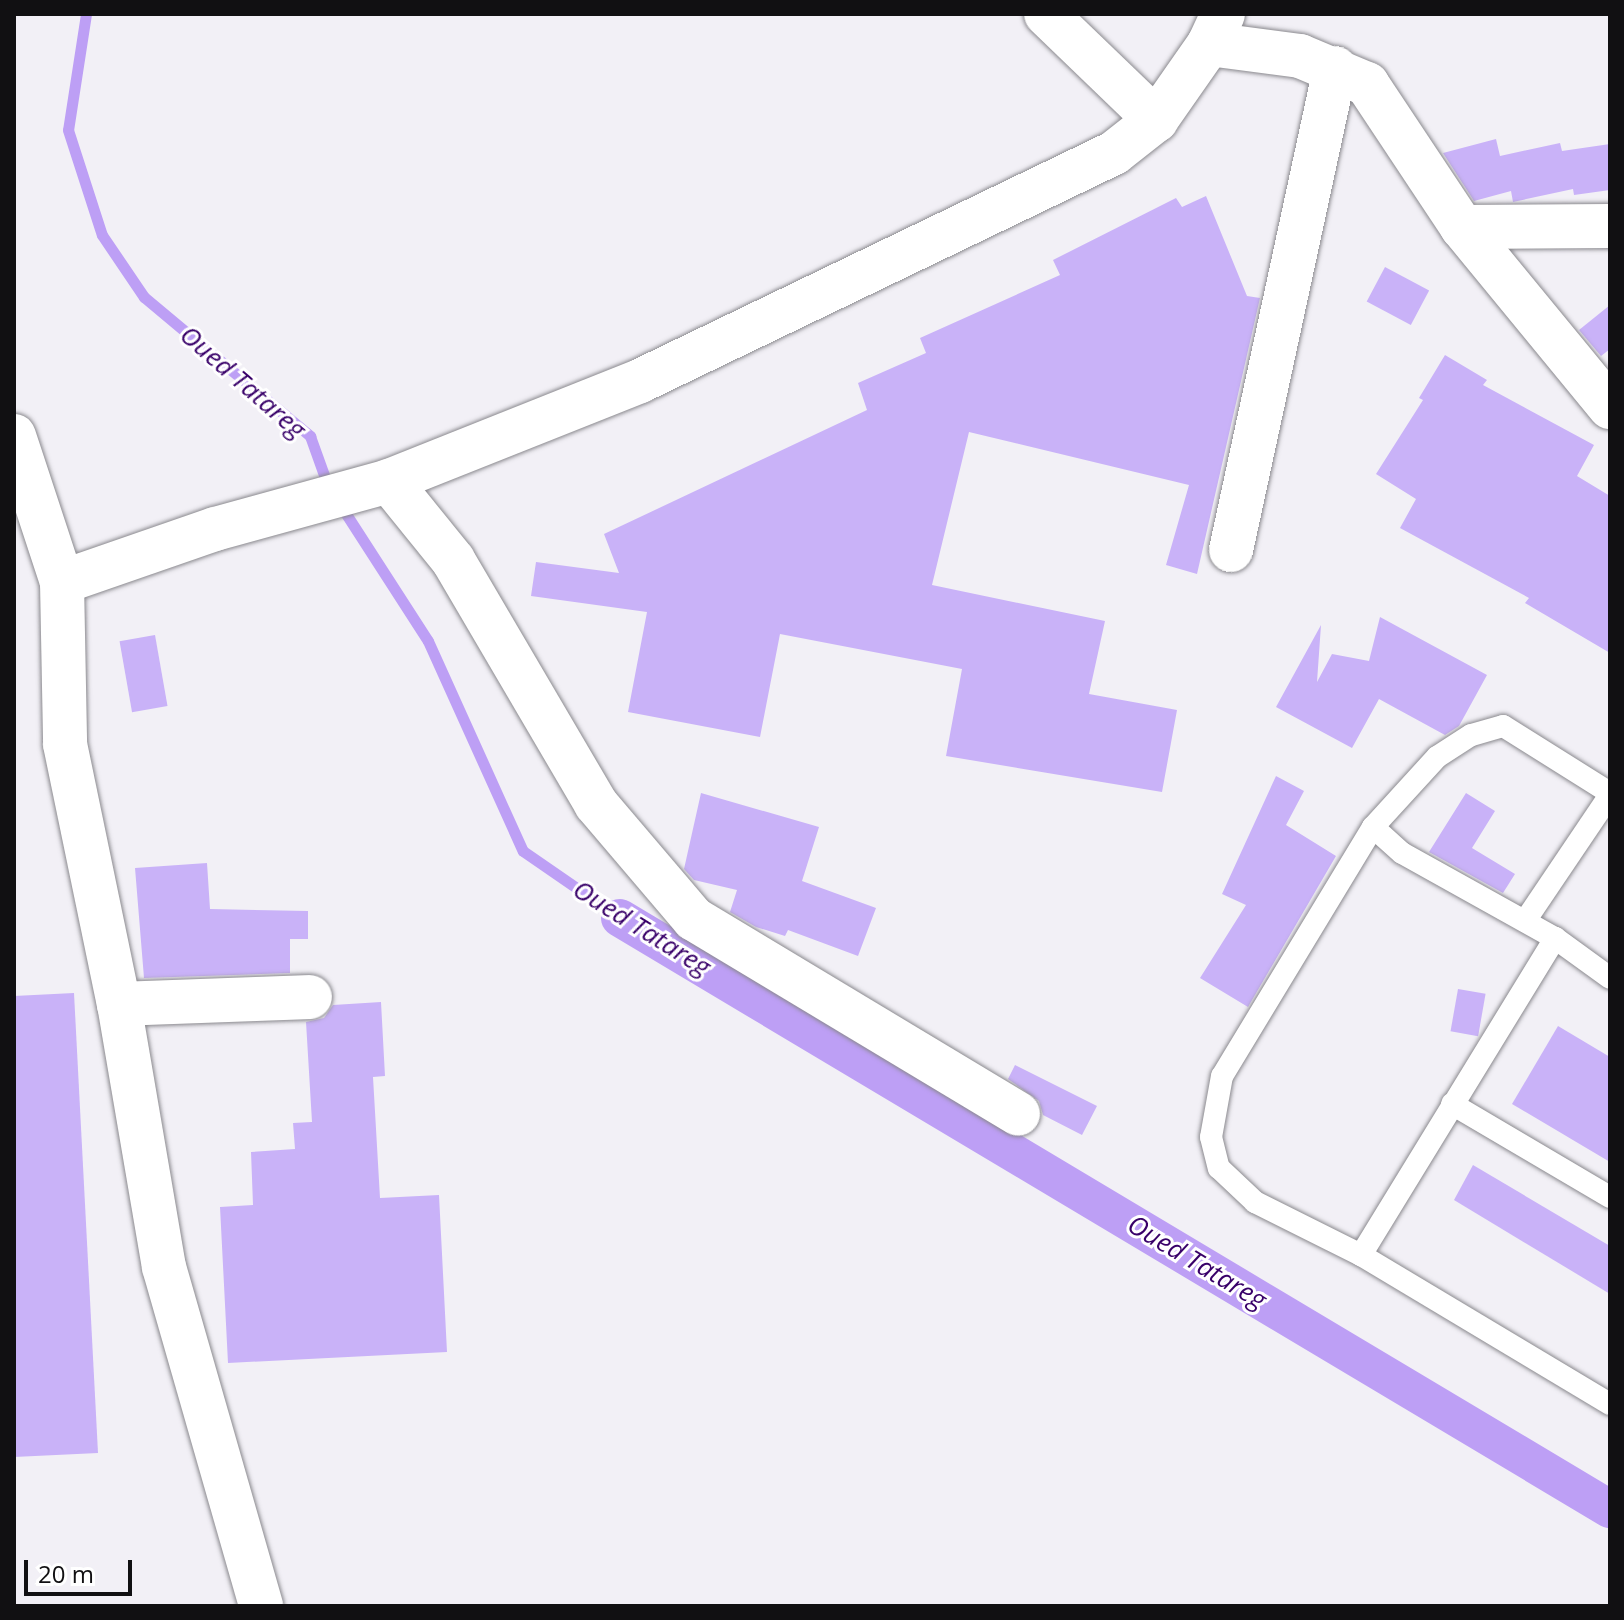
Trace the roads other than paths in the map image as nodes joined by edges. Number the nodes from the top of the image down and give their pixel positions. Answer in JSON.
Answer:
{"nodes":[{"id":1,"x":1046,"y":14,"type":"edge"},
{"id":2,"x":1216,"y":29,"type":"edge"},
{"id":3,"x":1335,"y":68,"type":"junction"},
{"id":4,"x":1156,"y":120,"type":"junction"},
{"id":5,"x":1610,"y":226,"type":"edge"},
{"id":6,"x":1462,"y":227,"type":"junction"},
{"id":7,"x":1610,"y":407,"type":"edge"},
{"id":8,"x":14,"y":436,"type":"edge"},
{"id":9,"x":389,"y":481,"type":"junction"},
{"id":10,"x":1231,"y":550,"type":"dead end"},
{"id":11,"x":62,"y":582,"type":"junction"},
{"id":12,"x":1610,"y":794,"type":"edge"},
{"id":13,"x":1373,"y":827,"type":"junction"},
{"id":14,"x":1525,"y":921,"type":"junction"},
{"id":15,"x":1555,"y":938,"type":"junction"},
{"id":16,"x":1610,"y":978,"type":"edge"},
{"id":17,"x":310,"y":997,"type":"dead end"},
{"id":18,"x":119,"y":1004,"type":"junction"},
{"id":19,"x":1452,"y":1104,"type":"junction"},
{"id":20,"x":1018,"y":1114,"type":"dead end"},
{"id":21,"x":1610,"y":1197,"type":"edge"},
{"id":22,"x":1361,"y":1255,"type":"junction"},
{"id":23,"x":1610,"y":1404,"type":"edge"},
{"id":24,"x":261,"y":1606,"type":"edge"}],
"edges":[{"from":1,"to":4,"type":"street"},
{"from":2,"to":3,"type":"street"},
{"from":2,"to":4,"type":"street"},
{"from":3,"to":6,"type":"street"},
{"from":3,"to":10,"type":"street"},
{"from":4,"to":9,"type":"street"},
{"from":5,"to":6,"type":"street"},
{"from":6,"to":7,"type":"street"},
{"from":8,"to":11,"type":"street"},
{"from":9,"to":11,"type":"street"},
{"from":9,"to":20,"type":"street"},
{"from":11,"to":18,"type":"street"},
{"from":12,"to":13,"type":"lane"},
{"from":12,"to":14,"type":"lane"},
{"from":13,"to":14,"type":"lane"},
{"from":13,"to":22,"type":"lane"},
{"from":14,"to":15,"type":"lane"},
{"from":15,"to":16,"type":"lane"},
{"from":15,"to":19,"type":"lane"},
{"from":17,"to":18,"type":"street"},
{"from":18,"to":24,"type":"street"},
{"from":19,"to":21,"type":"lane"},
{"from":19,"to":22,"type":"lane"},
{"from":22,"to":23,"type":"lane"}]}
